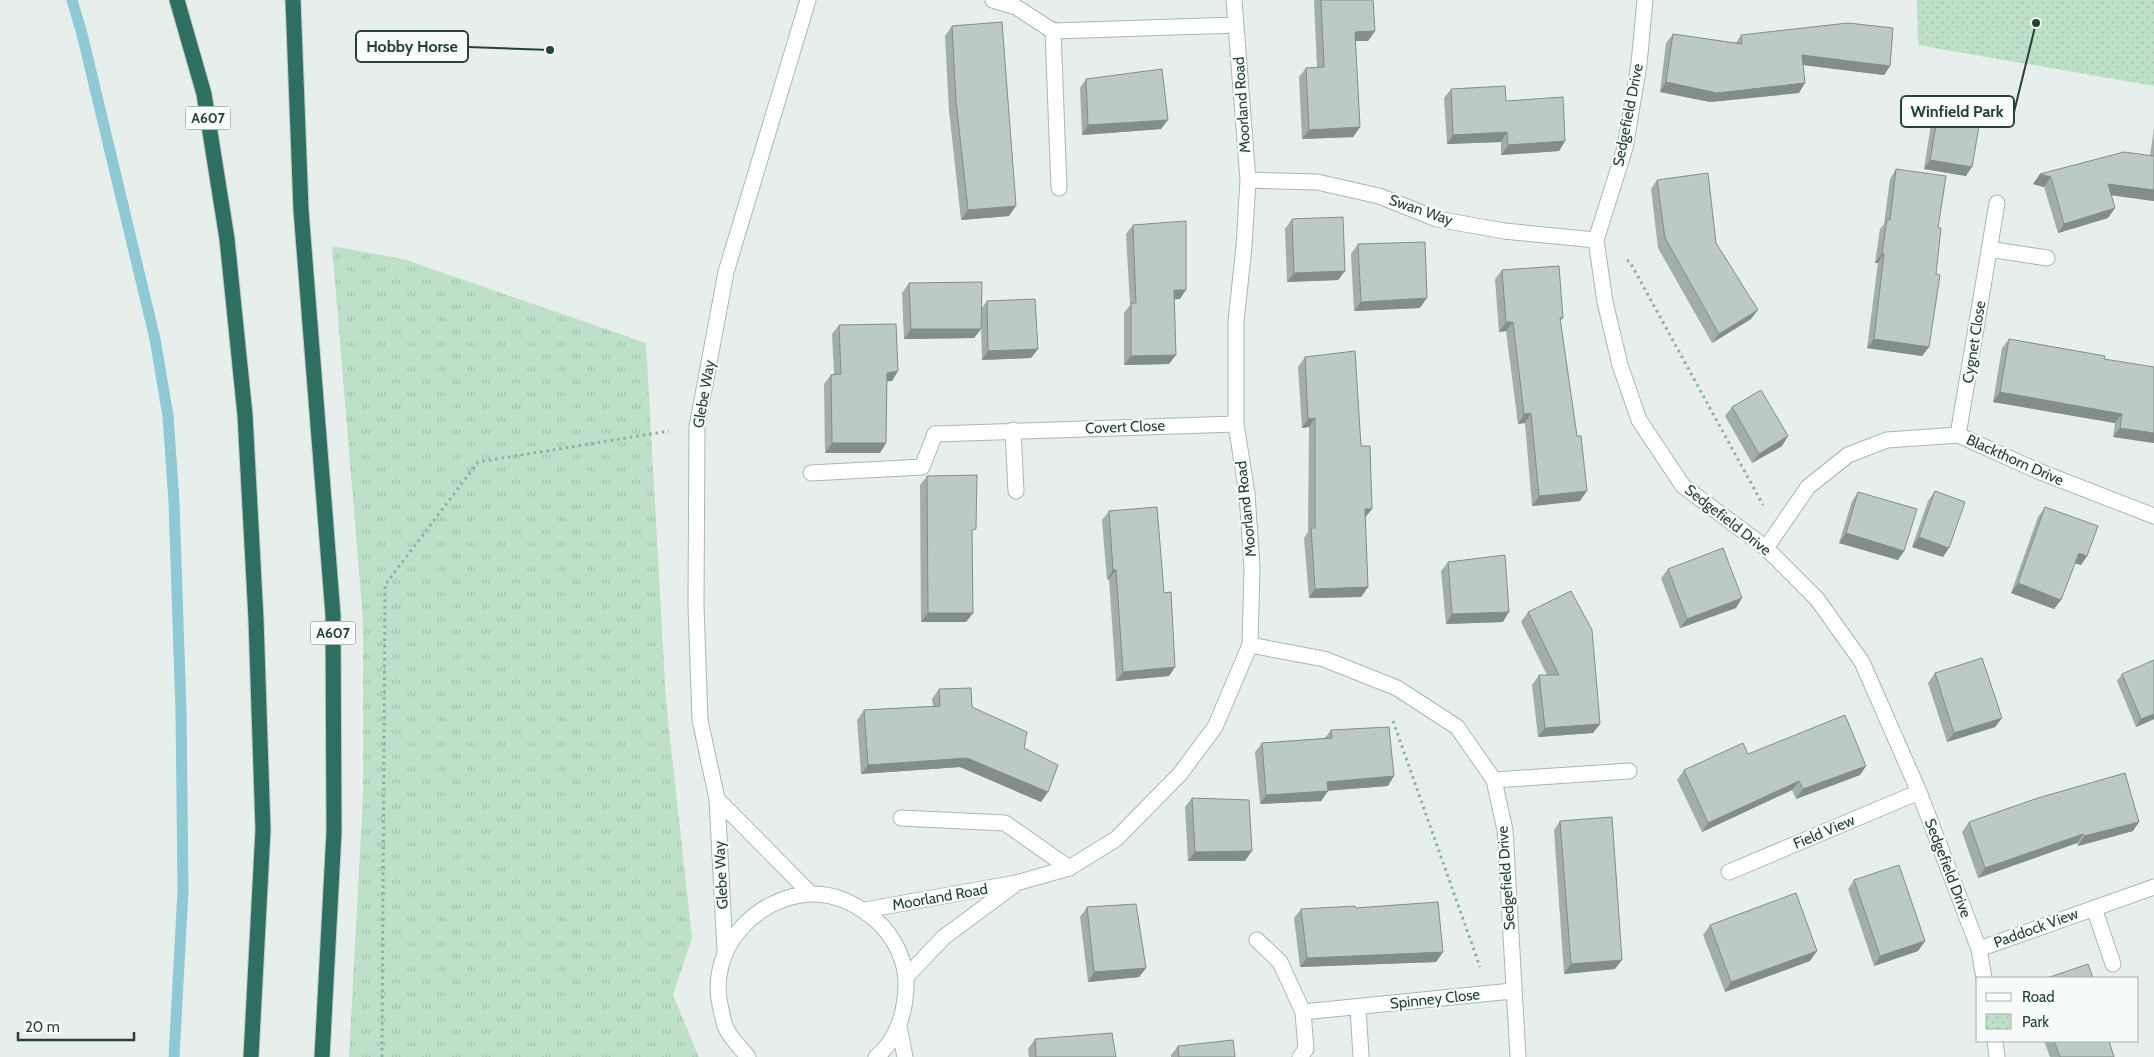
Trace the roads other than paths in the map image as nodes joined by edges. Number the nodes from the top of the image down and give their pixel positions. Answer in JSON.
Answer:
{"nodes":[{"id":1,"x":177,"y":0,"type":"edge"},
{"id":2,"x":293,"y":0,"type":"edge"},
{"id":3,"x":808,"y":0,"type":"edge"},
{"id":4,"x":993,"y":0,"type":"edge"},
{"id":5,"x":1234,"y":0,"type":"edge"},
{"id":6,"x":1644,"y":0,"type":"edge"},
{"id":7,"x":1236,"y":25,"type":"junction"},
{"id":8,"x":1053,"y":31,"type":"junction"},
{"id":9,"x":1248,"y":180,"type":"junction"},
{"id":10,"x":1059,"y":188,"type":"dead end"},
{"id":11,"x":1997,"y":203,"type":"dead end"},
{"id":12,"x":1596,"y":240,"type":"junction"},
{"id":13,"x":1989,"y":249,"type":"junction"},
{"id":14,"x":2047,"y":258,"type":"dead end"},
{"id":15,"x":1236,"y":424,"type":"junction"},
{"id":16,"x":1013,"y":430,"type":"junction"},
{"id":17,"x":1958,"y":434,"type":"junction"},
{"id":18,"x":811,"y":473,"type":"dead end"},
{"id":19,"x":1016,"y":491,"type":"dead end"},
{"id":20,"x":2154,"y":516,"type":"edge"},
{"id":21,"x":1766,"y":548,"type":"junction"},
{"id":22,"x":1250,"y":645,"type":"junction"},
{"id":23,"x":1629,"y":771,"type":"dead end"},
{"id":24,"x":1494,"y":780,"type":"junction"},
{"id":25,"x":1919,"y":792,"type":"junction"},
{"id":26,"x":718,"y":799,"type":"junction"},
{"id":27,"x":901,"y":818,"type":"dead end"},
{"id":28,"x":1069,"y":868,"type":"junction"},
{"id":29,"x":1729,"y":872,"type":"dead end"},
{"id":30,"x":1016,"y":884,"type":"junction"},
{"id":31,"x":2154,"y":887,"type":"edge"},
{"id":32,"x":811,"y":894,"type":"junction"},
{"id":33,"x":2094,"y":908,"type":"junction"},
{"id":34,"x":865,"y":910,"type":"junction"},
{"id":35,"x":1257,"y":940,"type":"dead end"},
{"id":36,"x":1979,"y":949,"type":"junction"},
{"id":37,"x":725,"y":950,"type":"junction"},
{"id":38,"x":2113,"y":964,"type":"dead end"},
{"id":39,"x":906,"y":977,"type":"junction"},
{"id":40,"x":1984,"y":977,"type":"edge"},
{"id":41,"x":1512,"y":991,"type":"junction"},
{"id":42,"x":1358,"y":1008,"type":"junction"},
{"id":43,"x":1303,"y":1012,"type":"junction"},
{"id":44,"x":899,"y":1026,"type":"junction"},
{"id":45,"x":1995,"y":1042,"type":"edge"},
{"id":46,"x":1361,"y":1056,"type":"edge"},
{"id":47,"x":251,"y":1057,"type":"edge"},
{"id":48,"x":322,"y":1057,"type":"edge"},
{"id":49,"x":748,"y":1057,"type":"edge"},
{"id":50,"x":876,"y":1057,"type":"edge"},
{"id":51,"x":905,"y":1057,"type":"edge"},
{"id":52,"x":1300,"y":1057,"type":"edge"},
{"id":53,"x":1518,"y":1057,"type":"edge"},
{"id":54,"x":1997,"y":1057,"type":"edge"}],
"edges":[{"from":1,"to":47,"type":"highway","number":"A607"},
{"from":2,"to":48,"type":"highway","number":"A607"},
{"from":3,"to":26,"type":"street","name":"Glebe Way"},
{"from":4,"to":8,"type":"street"},
{"from":5,"to":7,"type":"street","name":"Moorland Road"},
{"from":6,"to":12,"type":"street","name":"Sedgefield Drive"},
{"from":7,"to":8,"type":"street"},
{"from":7,"to":9,"type":"street","name":"Moorland Road"},
{"from":8,"to":10,"type":"street"},
{"from":9,"to":12,"type":"street","name":"Swan Way"},
{"from":9,"to":15,"type":"street","name":"Moorland Road"},
{"from":11,"to":13,"type":"street","name":"Cygnet Close"},
{"from":12,"to":21,"type":"street","name":"Sedgefield Drive"},
{"from":13,"to":14,"type":"street"},
{"from":13,"to":17,"type":"street","name":"Cygnet Close"},
{"from":15,"to":16,"type":"street","name":"Covert Close"},
{"from":15,"to":22,"type":"street","name":"Moorland Road"},
{"from":16,"to":18,"type":"street","name":"Covert Close"},
{"from":16,"to":19,"type":"street"},
{"from":17,"to":20,"type":"street","name":"Blackthorn Drive"},
{"from":17,"to":21,"type":"street","name":"Blackthorn Drive"},
{"from":21,"to":25,"type":"street","name":"Sedgefield Drive"},
{"from":22,"to":24,"type":"street","name":"Sedgefield Drive"},
{"from":22,"to":28,"type":"street","name":"Moorland Road"},
{"from":23,"to":24,"type":"street"},
{"from":24,"to":41,"type":"street","name":"Sedgefield Drive"},
{"from":25,"to":29,"type":"street","name":"Field View"},
{"from":25,"to":36,"type":"street","name":"Sedgefield Drive"},
{"from":26,"to":32,"type":"street","name":"Glebe Way"},
{"from":26,"to":37,"type":"street","name":"Glebe Way"},
{"from":27,"to":28,"type":"street"},
{"from":28,"to":30,"type":"street","name":"Moorland Road"},
{"from":30,"to":34,"type":"street","name":"Moorland Road"},
{"from":30,"to":39,"type":"street","name":"Moorland Road"},
{"from":31,"to":33,"type":"street","name":"Paddock View"},
{"from":32,"to":34,"type":"street"},
{"from":32,"to":37,"type":"street"},
{"from":33,"to":36,"type":"street","name":"Paddock View"},
{"from":33,"to":38,"type":"street","name":"Paddock View"},
{"from":34,"to":39,"type":"street"},
{"from":35,"to":43,"type":"street"},
{"from":36,"to":40,"type":"street","name":"Sedgefield Drive"},
{"from":37,"to":49,"type":"street"},
{"from":39,"to":44,"type":"street"},
{"from":41,"to":42,"type":"street","name":"Spinney Close"},
{"from":41,"to":53,"type":"street","name":"Sedgefield Drive"},
{"from":42,"to":43,"type":"street","name":"Spinney Close"},
{"from":42,"to":46,"type":"street"},
{"from":43,"to":52,"type":"street"},
{"from":44,"to":50,"type":"street"},
{"from":44,"to":51,"type":"street"},
{"from":45,"to":54,"type":"street"}]}
